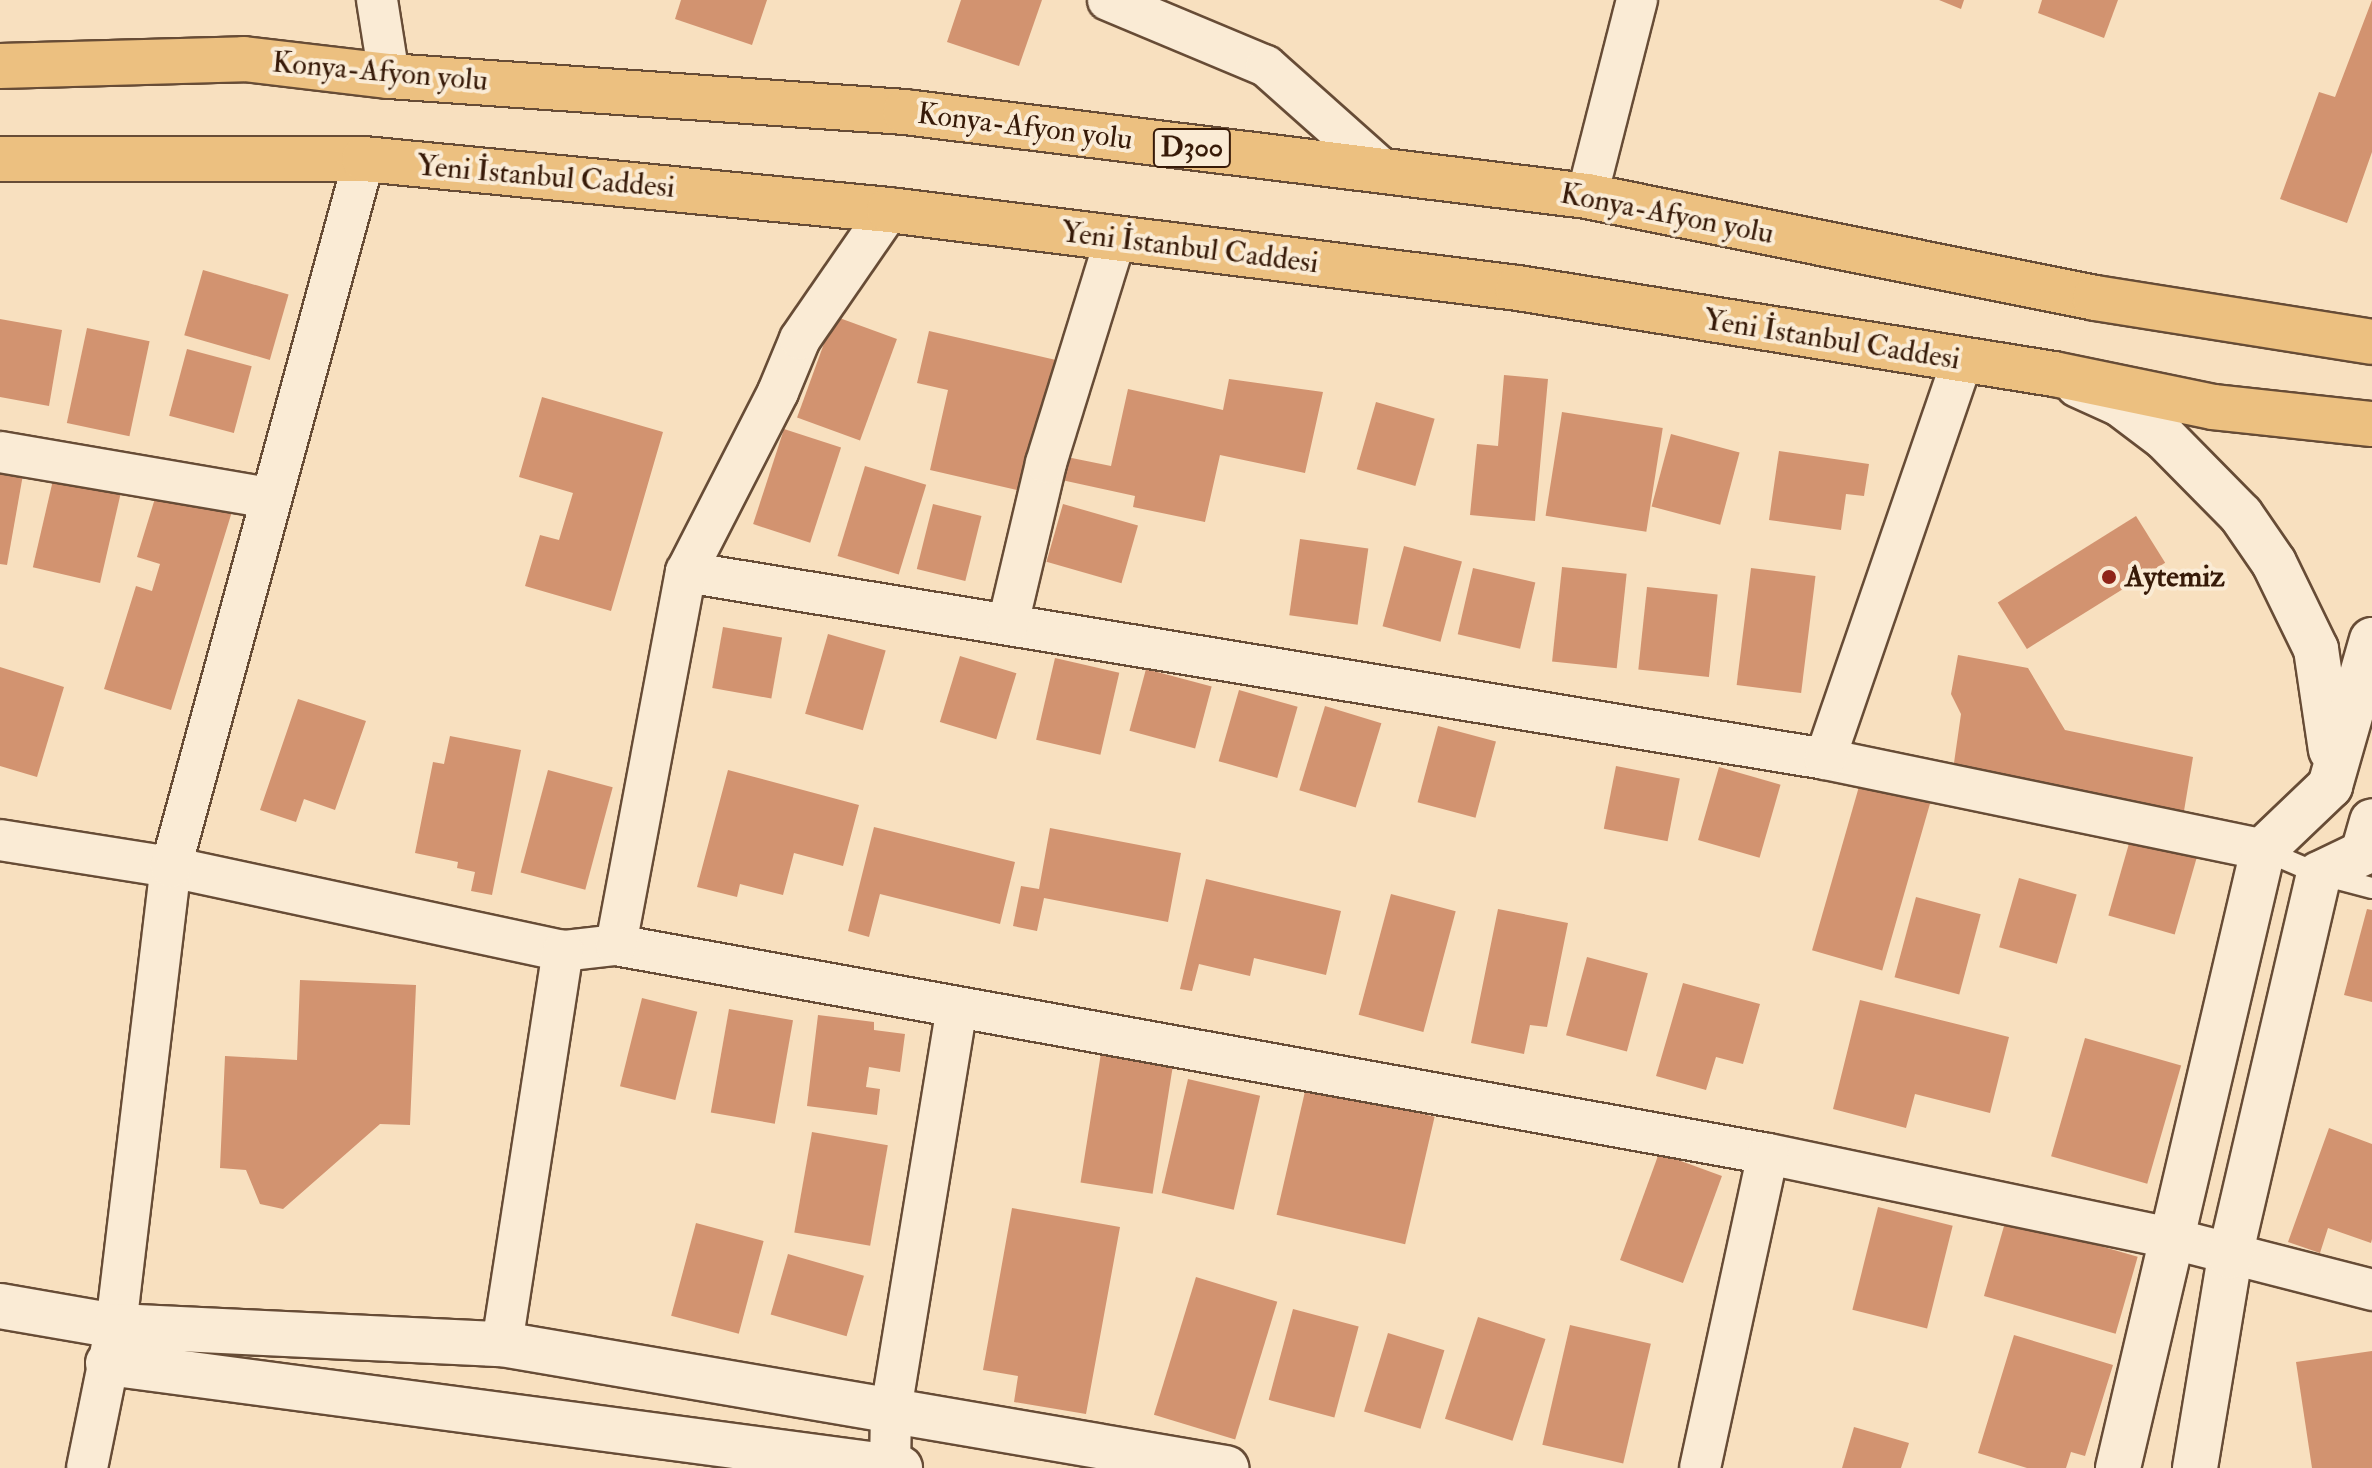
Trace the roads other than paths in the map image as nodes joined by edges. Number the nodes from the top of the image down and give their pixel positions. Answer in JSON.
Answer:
{"nodes":[{"id":1,"x":377,"y":0,"type":"edge"},
{"id":2,"x":1108,"y":0,"type":"edge"},
{"id":3,"x":1637,"y":0,"type":"edge"},
{"id":4,"x":0,"y":66,"type":"edge"},
{"id":5,"x":389,"y":76,"type":"junction"},
{"id":6,"x":0,"y":159,"type":"edge"},
{"id":7,"x":364,"y":159,"type":"junction"},
{"id":8,"x":1384,"y":171,"type":"junction"},
{"id":9,"x":1587,"y":196,"type":"junction"},
{"id":10,"x":889,"y":210,"type":"junction"},
{"id":11,"x":1115,"y":240,"type":"junction"},
{"id":12,"x":2372,"y":342,"type":"edge"},
{"id":13,"x":1962,"y":362,"type":"junction"},
{"id":14,"x":2054,"y":374,"type":"junction"},
{"id":15,"x":2372,"y":424,"type":"edge"},
{"id":16,"x":0,"y":452,"type":"edge"},
{"id":17,"x":269,"y":498,"type":"junction"},
{"id":18,"x":686,"y":572,"type":"junction"},
{"id":19,"x":1008,"y":624,"type":"junction"},
{"id":20,"x":2372,"y":640,"type":"edge"},
{"id":21,"x":1825,"y":759,"type":"junction"},
{"id":22,"x":2330,"y":786,"type":"junction"},
{"id":23,"x":2372,"y":821,"type":"edge"},
{"id":24,"x":0,"y":840,"type":"edge"},
{"id":25,"x":2263,"y":850,"type":"junction"},
{"id":26,"x":171,"y":867,"type":"junction"},
{"id":27,"x":2319,"y":874,"type":"junction"},
{"id":28,"x":2372,"y":888,"type":"edge"},
{"id":29,"x":616,"y":945,"type":"junction"},
{"id":30,"x":563,"y":951,"type":"junction"},
{"id":31,"x":957,"y":1009,"type":"junction"},
{"id":32,"x":1768,"y":1154,"type":"junction"},
{"id":33,"x":2170,"y":1238,"type":"junction"},
{"id":34,"x":2230,"y":1256,"type":"junction"},
{"id":35,"x":2372,"y":1290,"type":"edge"},
{"id":36,"x":0,"y":1306,"type":"edge"},
{"id":37,"x":502,"y":1344,"type":"junction"},
{"id":38,"x":112,"y":1345,"type":"junction"},
{"id":39,"x":891,"y":1410,"type":"junction"},
{"id":40,"x":87,"y":1468,"type":"edge"},
{"id":41,"x":893,"y":1468,"type":"edge"},
{"id":42,"x":1226,"y":1468,"type":"edge"},
{"id":43,"x":1700,"y":1468,"type":"edge"},
{"id":44,"x":2118,"y":1468,"type":"edge"},
{"id":45,"x":2195,"y":1468,"type":"edge"}],
"edges":[{"from":1,"to":5,"type":"street"},
{"from":2,"to":8,"type":"street"},
{"from":3,"to":9,"type":"street"},
{"from":4,"to":5,"type":"highway","name":"Konya-Afyon yolu","number":"D300"},
{"from":5,"to":8,"type":"highway","name":"Konya-Afyon yolu","number":"D300"},
{"from":6,"to":7,"type":"highway","name":"Yeni İstanbul Caddesi"},
{"from":7,"to":10,"type":"highway","name":"Yeni İstanbul Caddesi"},
{"from":7,"to":17,"type":"street"},
{"from":8,"to":9,"type":"highway","name":"Konya-Afyon yolu","number":"D300"},
{"from":9,"to":12,"type":"highway","name":"Konya-Afyon yolu","number":"D300"},
{"from":10,"to":11,"type":"highway","name":"Yeni İstanbul Caddesi"},
{"from":10,"to":18,"type":"street"},
{"from":11,"to":13,"type":"highway","name":"Yeni İstanbul Caddesi"},
{"from":11,"to":19,"type":"street"},
{"from":13,"to":14,"type":"highway","name":"Yeni İstanbul Caddesi"},
{"from":13,"to":21,"type":"street"},
{"from":14,"to":15,"type":"highway","name":"Yeni İstanbul Caddesi"},
{"from":14,"to":22,"type":"main road"},
{"from":16,"to":17,"type":"street"},
{"from":17,"to":26,"type":"street"},
{"from":18,"to":19,"type":"street"},
{"from":18,"to":29,"type":"street"},
{"from":19,"to":21,"type":"street"},
{"from":20,"to":22,"type":"main road"},
{"from":21,"to":25,"type":"street"},
{"from":22,"to":25,"type":"main road"},
{"from":23,"to":27,"type":"main road"},
{"from":24,"to":26,"type":"street"},
{"from":25,"to":27,"type":"lane"},
{"from":25,"to":33,"type":"main road"},
{"from":26,"to":30,"type":"street"},
{"from":26,"to":38,"type":"street"},
{"from":27,"to":28,"type":"lane"},
{"from":27,"to":34,"type":"main road"},
{"from":29,"to":30,"type":"street"},
{"from":29,"to":31,"type":"street"},
{"from":30,"to":37,"type":"street"},
{"from":31,"to":32,"type":"street"},
{"from":31,"to":39,"type":"street"},
{"from":32,"to":33,"type":"street"},
{"from":32,"to":43,"type":"street"},
{"from":33,"to":34,"type":"street"},
{"from":33,"to":44,"type":"main road"},
{"from":34,"to":35,"type":"street"},
{"from":34,"to":45,"type":"main road"},
{"from":36,"to":38,"type":"main road"},
{"from":37,"to":38,"type":"main road"},
{"from":37,"to":39,"type":"main road"},
{"from":38,"to":40,"type":"street"},
{"from":38,"to":41,"type":"main road"},
{"from":39,"to":41,"type":"street"},
{"from":39,"to":42,"type":"main road"}]}
